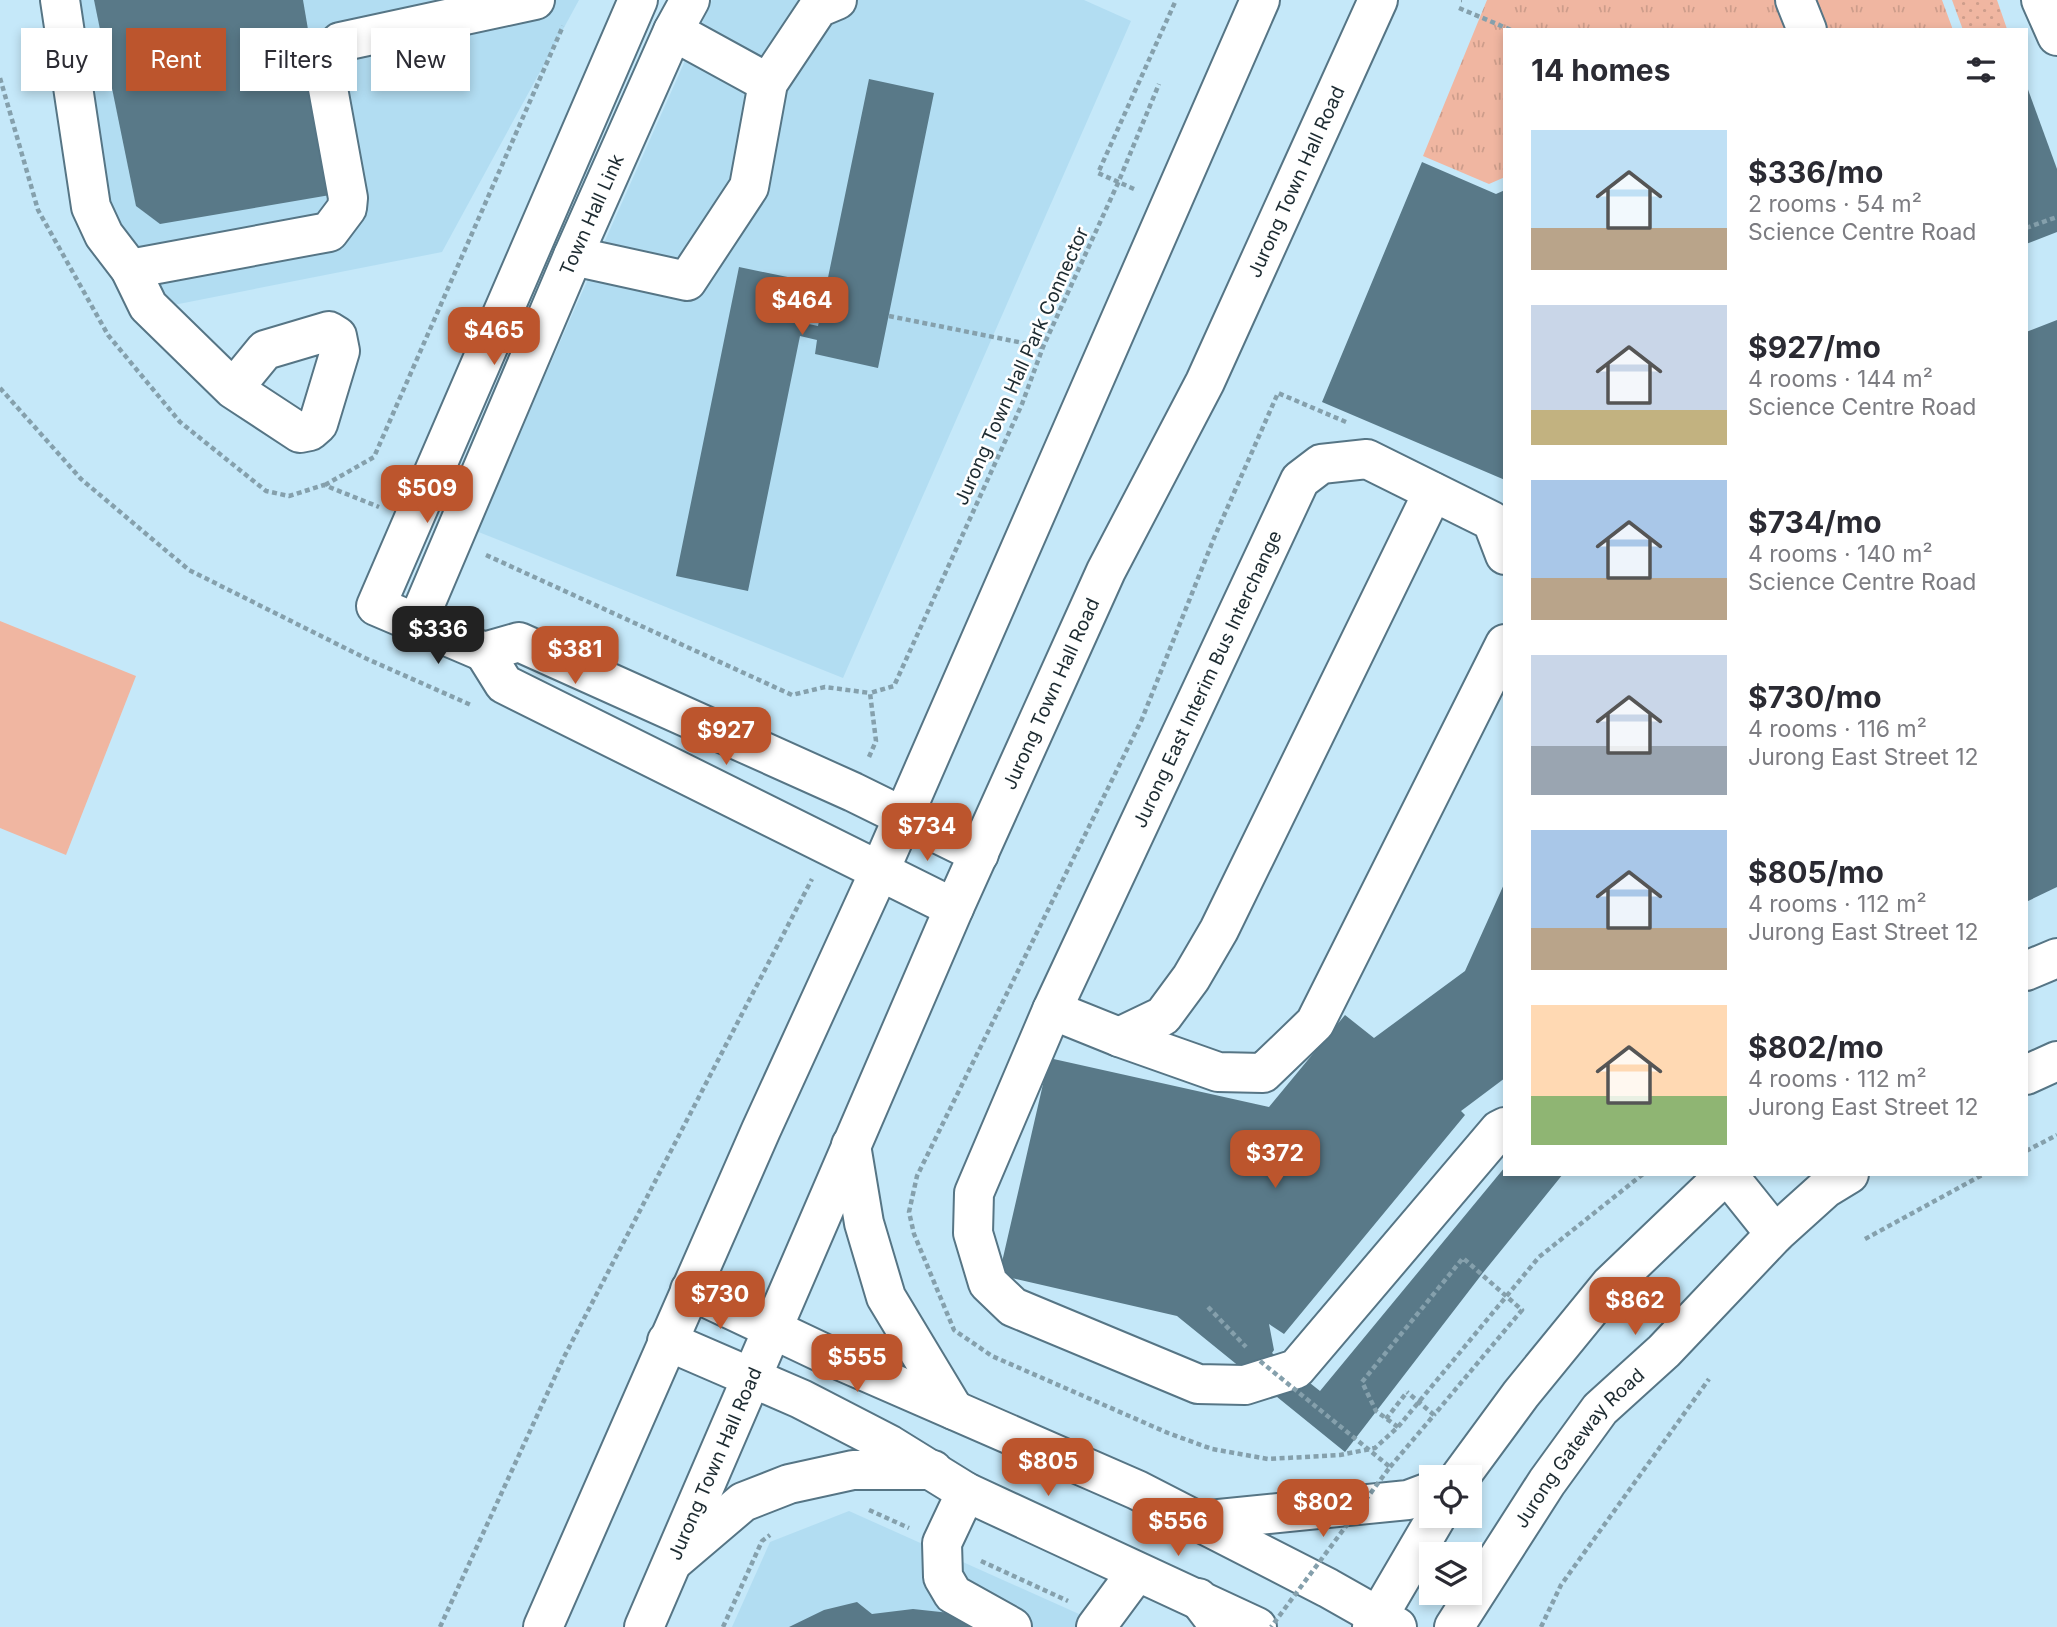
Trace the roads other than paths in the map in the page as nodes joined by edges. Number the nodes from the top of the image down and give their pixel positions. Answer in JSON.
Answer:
{"nodes":[{"id":1,"x":60,"y":0,"type":"edge"},
{"id":2,"x":535,"y":0,"type":"edge"},
{"id":3,"x":638,"y":0,"type":"edge"},
{"id":4,"x":838,"y":0,"type":"edge"},
{"id":5,"x":1260,"y":0,"type":"edge"},
{"id":6,"x":1378,"y":0,"type":"edge"},
{"id":7,"x":1795,"y":0,"type":"edge"},
{"id":8,"x":2041,"y":0,"type":"edge"},
{"id":9,"x":681,"y":15,"type":"edge"},
{"id":10,"x":1806,"y":28,"type":"edge"},
{"id":11,"x":2057,"y":36,"type":"edge"},
{"id":12,"x":768,"y":83,"type":"junction"},
{"id":13,"x":573,"y":256,"type":"junction"},
{"id":14,"x":130,"y":269,"type":"junction"},
{"id":15,"x":233,"y":389,"type":"dead end"},
{"id":16,"x":1433,"y":492,"type":"junction"},
{"id":17,"x":1503,"y":550,"type":"edge"},
{"id":18,"x":417,"y":623,"type":"junction"},
{"id":19,"x":484,"y":652,"type":"junction"},
{"id":20,"x":1503,"y":653,"type":"edge"},
{"id":21,"x":1491,"y":705,"type":"edge"},
{"id":22,"x":902,"y":817,"type":"junction"},
{"id":23,"x":979,"y":855,"type":"junction"},
{"id":24,"x":880,"y":870,"type":"junction"},
{"id":25,"x":954,"y":908,"type":"junction"},
{"id":26,"x":2057,"y":958,"type":"edge"},
{"id":27,"x":2028,"y":970,"type":"edge"},
{"id":28,"x":1052,"y":1010,"type":"junction"},
{"id":29,"x":1119,"y":1037,"type":"junction"},
{"id":30,"x":2057,"y":1061,"type":"edge"},
{"id":31,"x":2028,"y":1073,"type":"edge"},
{"id":32,"x":1503,"y":1127,"type":"edge"},
{"id":33,"x":851,"y":1145,"type":"junction"},
{"id":34,"x":1725,"y":1176,"type":"edge"},
{"id":35,"x":1729,"y":1176,"type":"edge"},
{"id":36,"x":1846,"y":1176,"type":"edge"},
{"id":37,"x":1775,"y":1234,"type":"junction"},
{"id":38,"x":690,"y":1290,"type":"junction"},
{"id":39,"x":772,"y":1329,"type":"junction"},
{"id":40,"x":667,"y":1341,"type":"junction"},
{"id":41,"x":751,"y":1376,"type":"junction"},
{"id":42,"x":954,"y":1410,"type":"junction"},
{"id":43,"x":1470,"y":1465,"type":"edge"},
{"id":44,"x":933,"y":1470,"type":"junction"},
{"id":45,"x":965,"y":1492,"type":"junction"},
{"id":46,"x":1419,"y":1496,"type":"edge"},
{"id":47,"x":1199,"y":1521,"type":"junction"},
{"id":48,"x":1431,"y":1528,"type":"edge"},
{"id":49,"x":670,"y":1565,"type":"junction"},
{"id":50,"x":1136,"y":1573,"type":"junction"},
{"id":51,"x":1209,"y":1613,"type":"edge"},
{"id":52,"x":1382,"y":1623,"type":"edge"},
{"id":53,"x":543,"y":1627,"type":"edge"},
{"id":54,"x":644,"y":1627,"type":"edge"},
{"id":55,"x":1012,"y":1627,"type":"edge"},
{"id":56,"x":1096,"y":1627,"type":"edge"},
{"id":57,"x":1257,"y":1627,"type":"edge"},
{"id":58,"x":1454,"y":1627,"type":"edge"}],
"edges":[{"from":1,"to":14,"type":"main road"},
{"from":2,"to":14,"type":"main road"},
{"from":3,"to":18,"type":"main road"},
{"from":4,"to":12,"type":"main road"},
{"from":5,"to":22,"type":"main road"},
{"from":6,"to":23,"type":"main road","name":"Jurong Town Hall Road"},
{"from":7,"to":10,"type":"main road"},
{"from":8,"to":11,"type":"main road"},
{"from":9,"to":12,"type":"main road"},
{"from":9,"to":13,"type":"main road","name":"Town Hall Link"},
{"from":12,"to":13,"type":"main road"},
{"from":13,"to":18,"type":"main road","name":"Town Hall Link"},
{"from":14,"to":15,"type":"main road"},
{"from":16,"to":17,"type":"main road","name":"Jurong East Interim Bus Interchange"},
{"from":16,"to":28,"type":"main road","name":"Jurong East Interim Bus Interchange"},
{"from":16,"to":29,"type":"main road"},
{"from":18,"to":19,"type":"main road"},
{"from":19,"to":22,"type":"main road"},
{"from":19,"to":24,"type":"main road"},
{"from":20,"to":21,"type":"main road"},
{"from":21,"to":29,"type":"main road"},
{"from":22,"to":23,"type":"main road"},
{"from":22,"to":24,"type":"main road"},
{"from":23,"to":25,"type":"main road","name":"Jurong Town Hall Road"},
{"from":24,"to":25,"type":"main road"},
{"from":24,"to":38,"type":"main road"},
{"from":25,"to":33,"type":"main road","name":"Jurong Town Hall Road"},
{"from":26,"to":27,"type":"main road"},
{"from":28,"to":29,"type":"main road"},
{"from":28,"to":32,"type":"main road","name":"Jurong East Interim Bus Interchange"},
{"from":30,"to":31,"type":"main road"},
{"from":33,"to":39,"type":"main road","name":"Jurong Town Hall Road"},
{"from":33,"to":42,"type":"main road"},
{"from":34,"to":43,"type":"main road"},
{"from":35,"to":37,"type":"main road"},
{"from":36,"to":37,"type":"main road","name":"Jurong Gateway Road"},
{"from":37,"to":58,"type":"main road","name":"Jurong Gateway Road"},
{"from":38,"to":39,"type":"main road"},
{"from":38,"to":40,"type":"main road"},
{"from":39,"to":41,"type":"main road","name":"Jurong Town Hall Road"},
{"from":39,"to":42,"type":"main road"},
{"from":40,"to":41,"type":"main road"},
{"from":40,"to":53,"type":"main road"},
{"from":41,"to":44,"type":"main road"},
{"from":41,"to":49,"type":"main road","name":"Jurong Town Hall Road"},
{"from":42,"to":47,"type":"main road"},
{"from":44,"to":45,"type":"main road"},
{"from":44,"to":49,"type":"main road"},
{"from":45,"to":50,"type":"main road"},
{"from":45,"to":55,"type":"main road"},
{"from":46,"to":47,"type":"main road"},
{"from":47,"to":52,"type":"main road"},
{"from":48,"to":52,"type":"main road"},
{"from":49,"to":54,"type":"main road","name":"Jurong Town Hall Road"},
{"from":50,"to":51,"type":"main road"},
{"from":50,"to":56,"type":"main road"},
{"from":51,"to":57,"type":"main road"}]}
